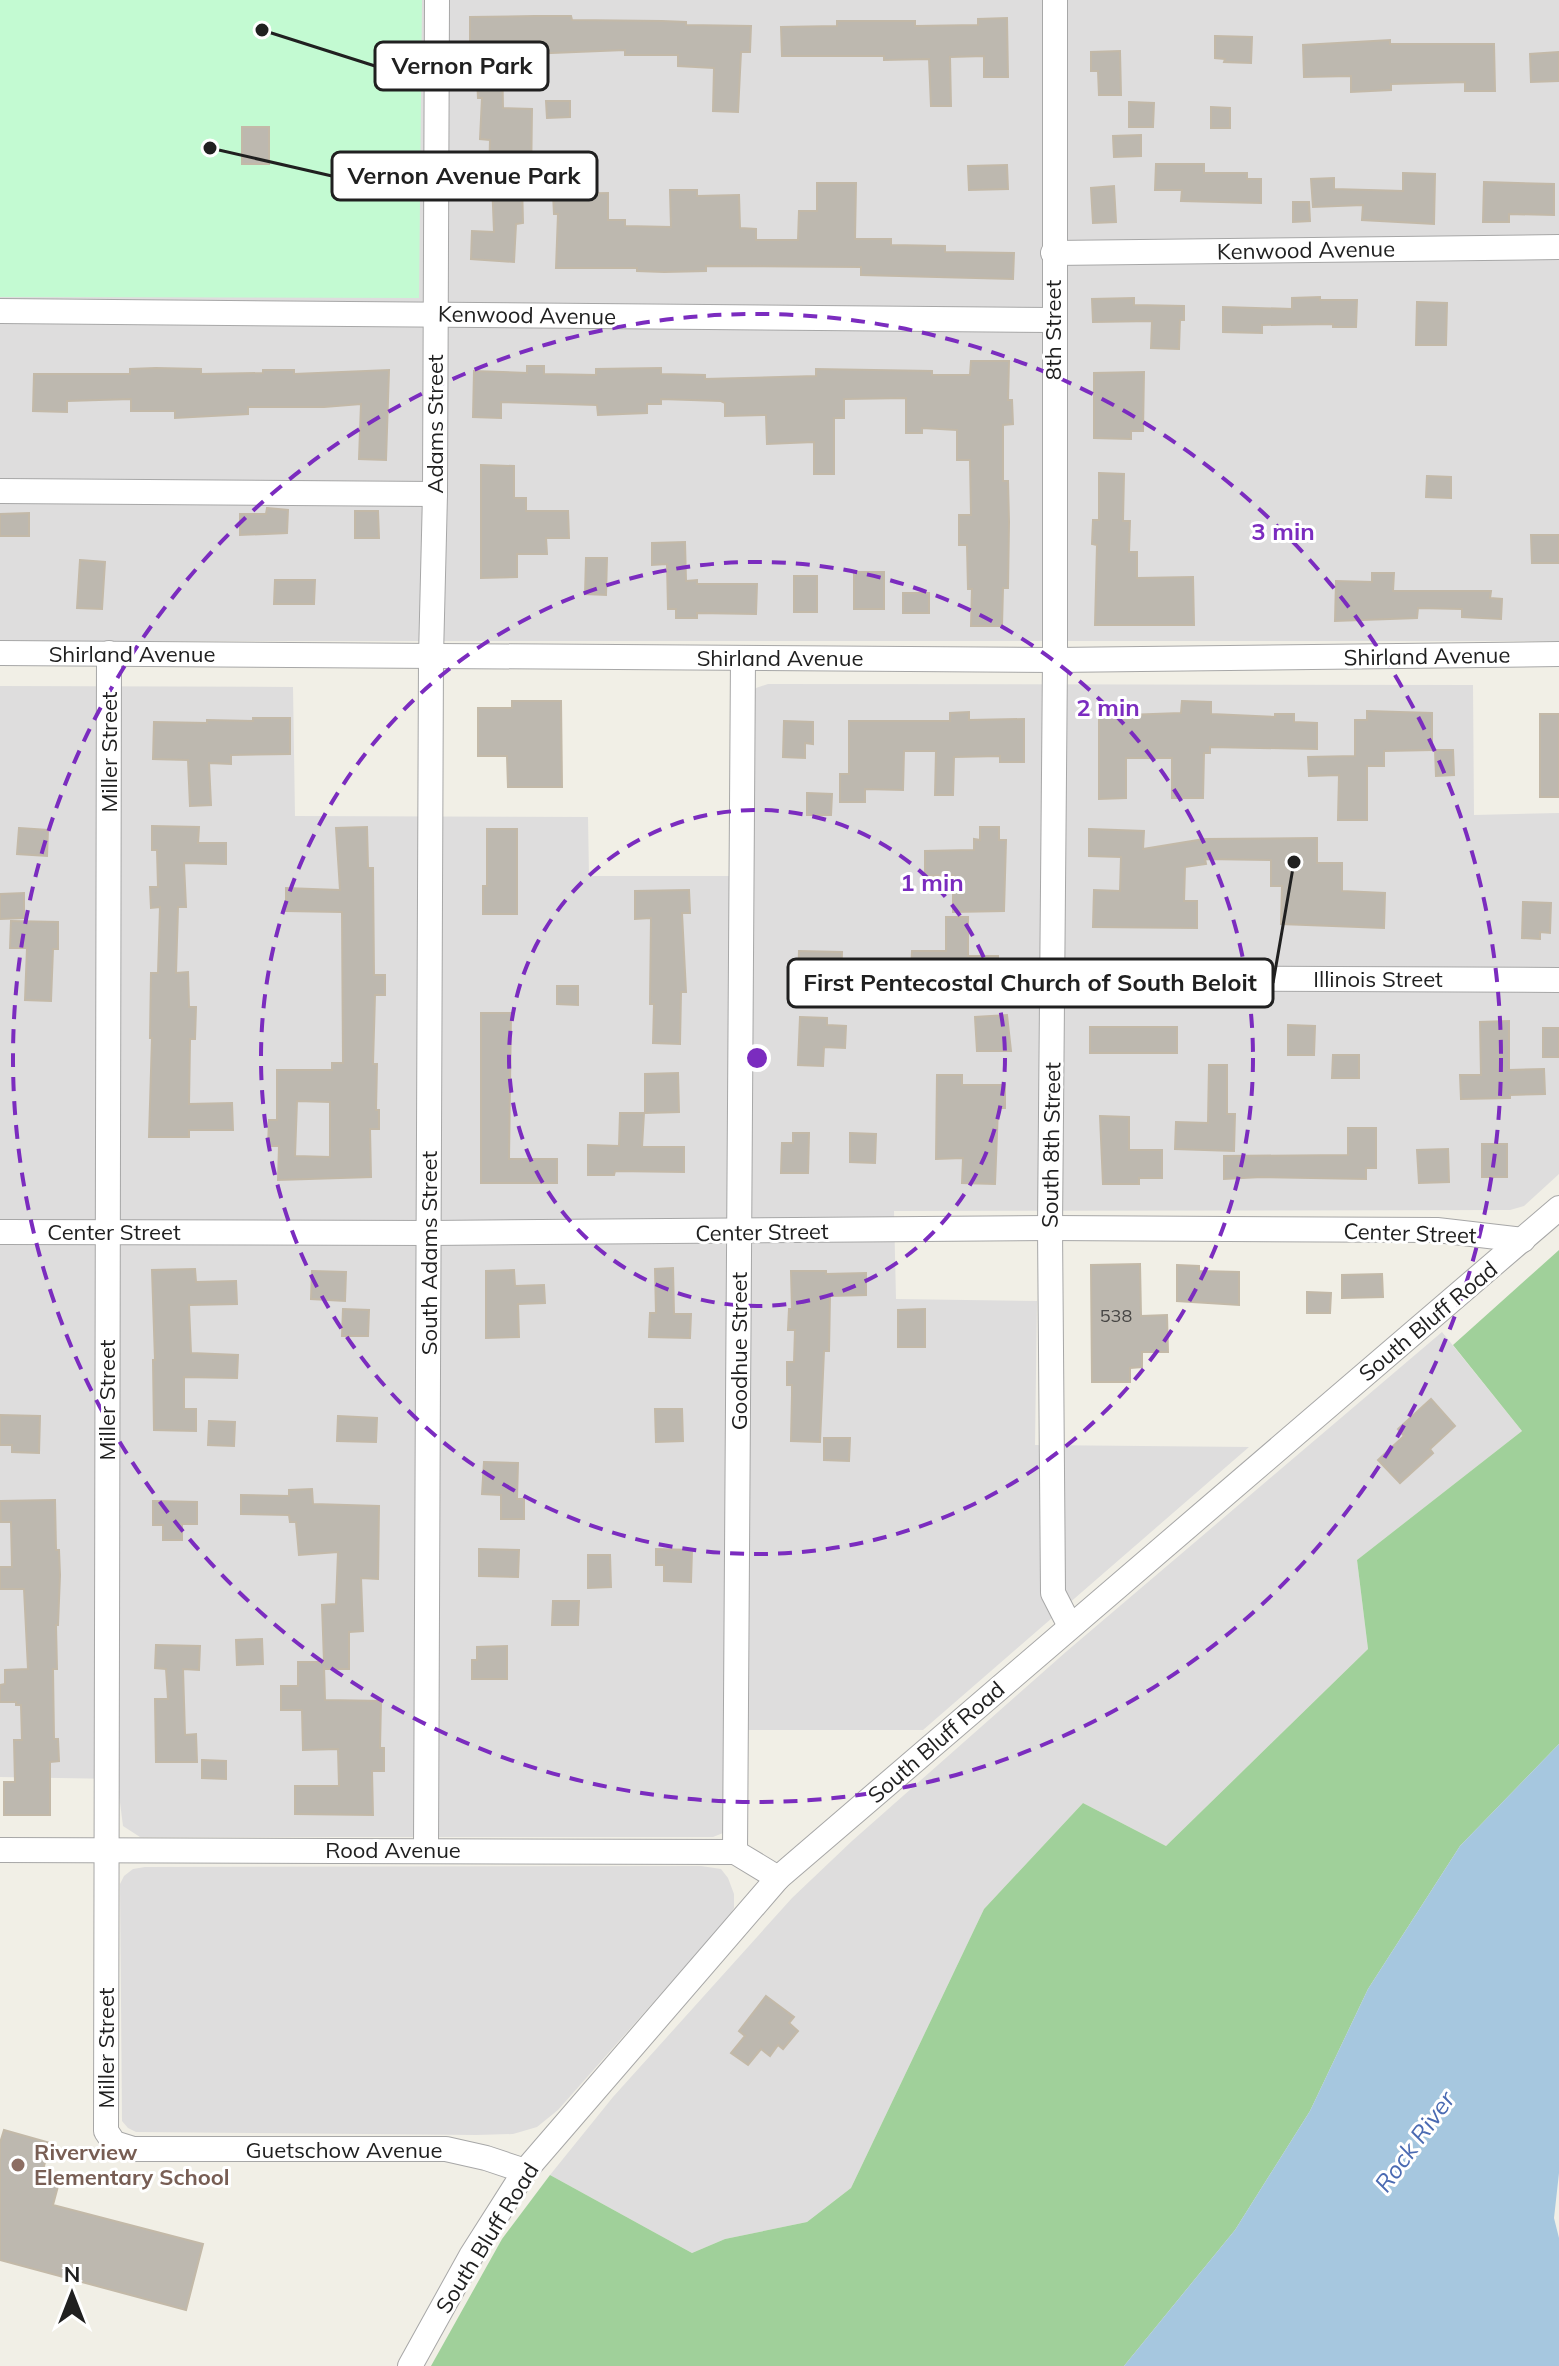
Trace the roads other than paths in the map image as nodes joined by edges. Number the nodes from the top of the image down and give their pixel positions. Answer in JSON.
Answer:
{"nodes":[{"id":1,"x":437,"y":0,"type":"edge"},
{"id":2,"x":1055,"y":0,"type":"edge"},
{"id":3,"x":1559,"y":247,"type":"edge"},
{"id":4,"x":1053,"y":253,"type":"junction"},
{"id":5,"x":0,"y":311,"type":"edge"},
{"id":6,"x":435,"y":314,"type":"junction"},
{"id":7,"x":1053,"y":320,"type":"junction"},
{"id":8,"x":0,"y":491,"type":"edge"},
{"id":9,"x":435,"y":494,"type":"junction"},
{"id":10,"x":0,"y":653,"type":"edge"},
{"id":11,"x":109,"y":653,"type":"junction"},
{"id":12,"x":1559,"y":654,"type":"edge"},
{"id":13,"x":431,"y":657,"type":"junction"},
{"id":14,"x":743,"y":658,"type":"junction"},
{"id":15,"x":1055,"y":660,"type":"junction"},
{"id":16,"x":1052,"y":978,"type":"junction"},
{"id":17,"x":1559,"y":980,"type":"edge"},
{"id":18,"x":1559,"y":1208,"type":"edge"},
{"id":19,"x":1050,"y":1228,"type":"junction"},
{"id":20,"x":0,"y":1232,"type":"edge"},
{"id":21,"x":740,"y":1232,"type":"junction"},
{"id":22,"x":108,"y":1233,"type":"junction"},
{"id":23,"x":430,"y":1233,"type":"junction"},
{"id":24,"x":1523,"y":1240,"type":"junction"},
{"id":25,"x":1070,"y":1626,"type":"junction"},
{"id":26,"x":106,"y":1849,"type":"junction"},
{"id":27,"x":0,"y":1850,"type":"edge"},
{"id":28,"x":426,"y":1850,"type":"junction"},
{"id":29,"x":735,"y":1852,"type":"junction"},
{"id":30,"x":778,"y":1878,"type":"junction"},
{"id":31,"x":114,"y":2143,"type":"joint"},
{"id":32,"x":525,"y":2171,"type":"junction"},
{"id":33,"x":410,"y":2366,"type":"edge"}],
"edges":[{"from":1,"to":6,"type":"street","name":"Adams Street"},
{"from":2,"to":4,"type":"street","name":"8th Street"},
{"from":3,"to":4,"type":"street","name":"Kenwood Avenue"},
{"from":4,"to":7,"type":"street","name":"8th Street"},
{"from":5,"to":6,"type":"street","name":"Kenwood Avenue"},
{"from":6,"to":7,"type":"street","name":"Kenwood Avenue"},
{"from":6,"to":9,"type":"street","name":"Adams Street"},
{"from":7,"to":15,"type":"street","name":"8th Street"},
{"from":8,"to":9,"type":"street"},
{"from":9,"to":13,"type":"street","name":"Adams Street"},
{"from":10,"to":11,"type":"street","name":"Shirland Avenue"},
{"from":11,"to":13,"type":"street","name":"Shirland Avenue"},
{"from":11,"to":22,"type":"street","name":"Miller Street"},
{"from":12,"to":15,"type":"street","name":"Shirland Avenue"},
{"from":13,"to":14,"type":"street","name":"Shirland Avenue"},
{"from":13,"to":23,"type":"street","name":"South Adams Street"},
{"from":14,"to":15,"type":"street","name":"Shirland Avenue"},
{"from":14,"to":21,"type":"street","name":"Goodhue Street"},
{"from":15,"to":16,"type":"street","name":"South 8th Street"},
{"from":16,"to":17,"type":"street","name":"Illinois Street"},
{"from":16,"to":19,"type":"street","name":"South 8th Street"},
{"from":18,"to":24,"type":"street","name":"South Bluff Road"},
{"from":19,"to":21,"type":"street","name":"Center Street"},
{"from":19,"to":24,"type":"street","name":"Center Street"},
{"from":19,"to":25,"type":"street","name":"South 8th Street"},
{"from":20,"to":22,"type":"street","name":"Center Street"},
{"from":21,"to":23,"type":"street","name":"Center Street"},
{"from":21,"to":29,"type":"street","name":"Goodhue Street"},
{"from":22,"to":23,"type":"street","name":"Center Street"},
{"from":22,"to":26,"type":"street","name":"Miller Street"},
{"from":23,"to":28,"type":"street","name":"South Adams Street"},
{"from":24,"to":25,"type":"street","name":"South Bluff Road"},
{"from":25,"to":30,"type":"street","name":"South Bluff Road"},
{"from":26,"to":27,"type":"street","name":"Rood Avenue"},
{"from":26,"to":28,"type":"street","name":"Rood Avenue"},
{"from":26,"to":31,"type":"street","name":"Miller Street"},
{"from":28,"to":29,"type":"street","name":"Rood Avenue"},
{"from":29,"to":30,"type":"street"},
{"from":30,"to":32,"type":"street","name":"South Bluff Road"},
{"from":31,"to":32,"type":"street","name":"Guetschow Avenue"},
{"from":32,"to":33,"type":"street","name":"South Bluff Road"}]}
